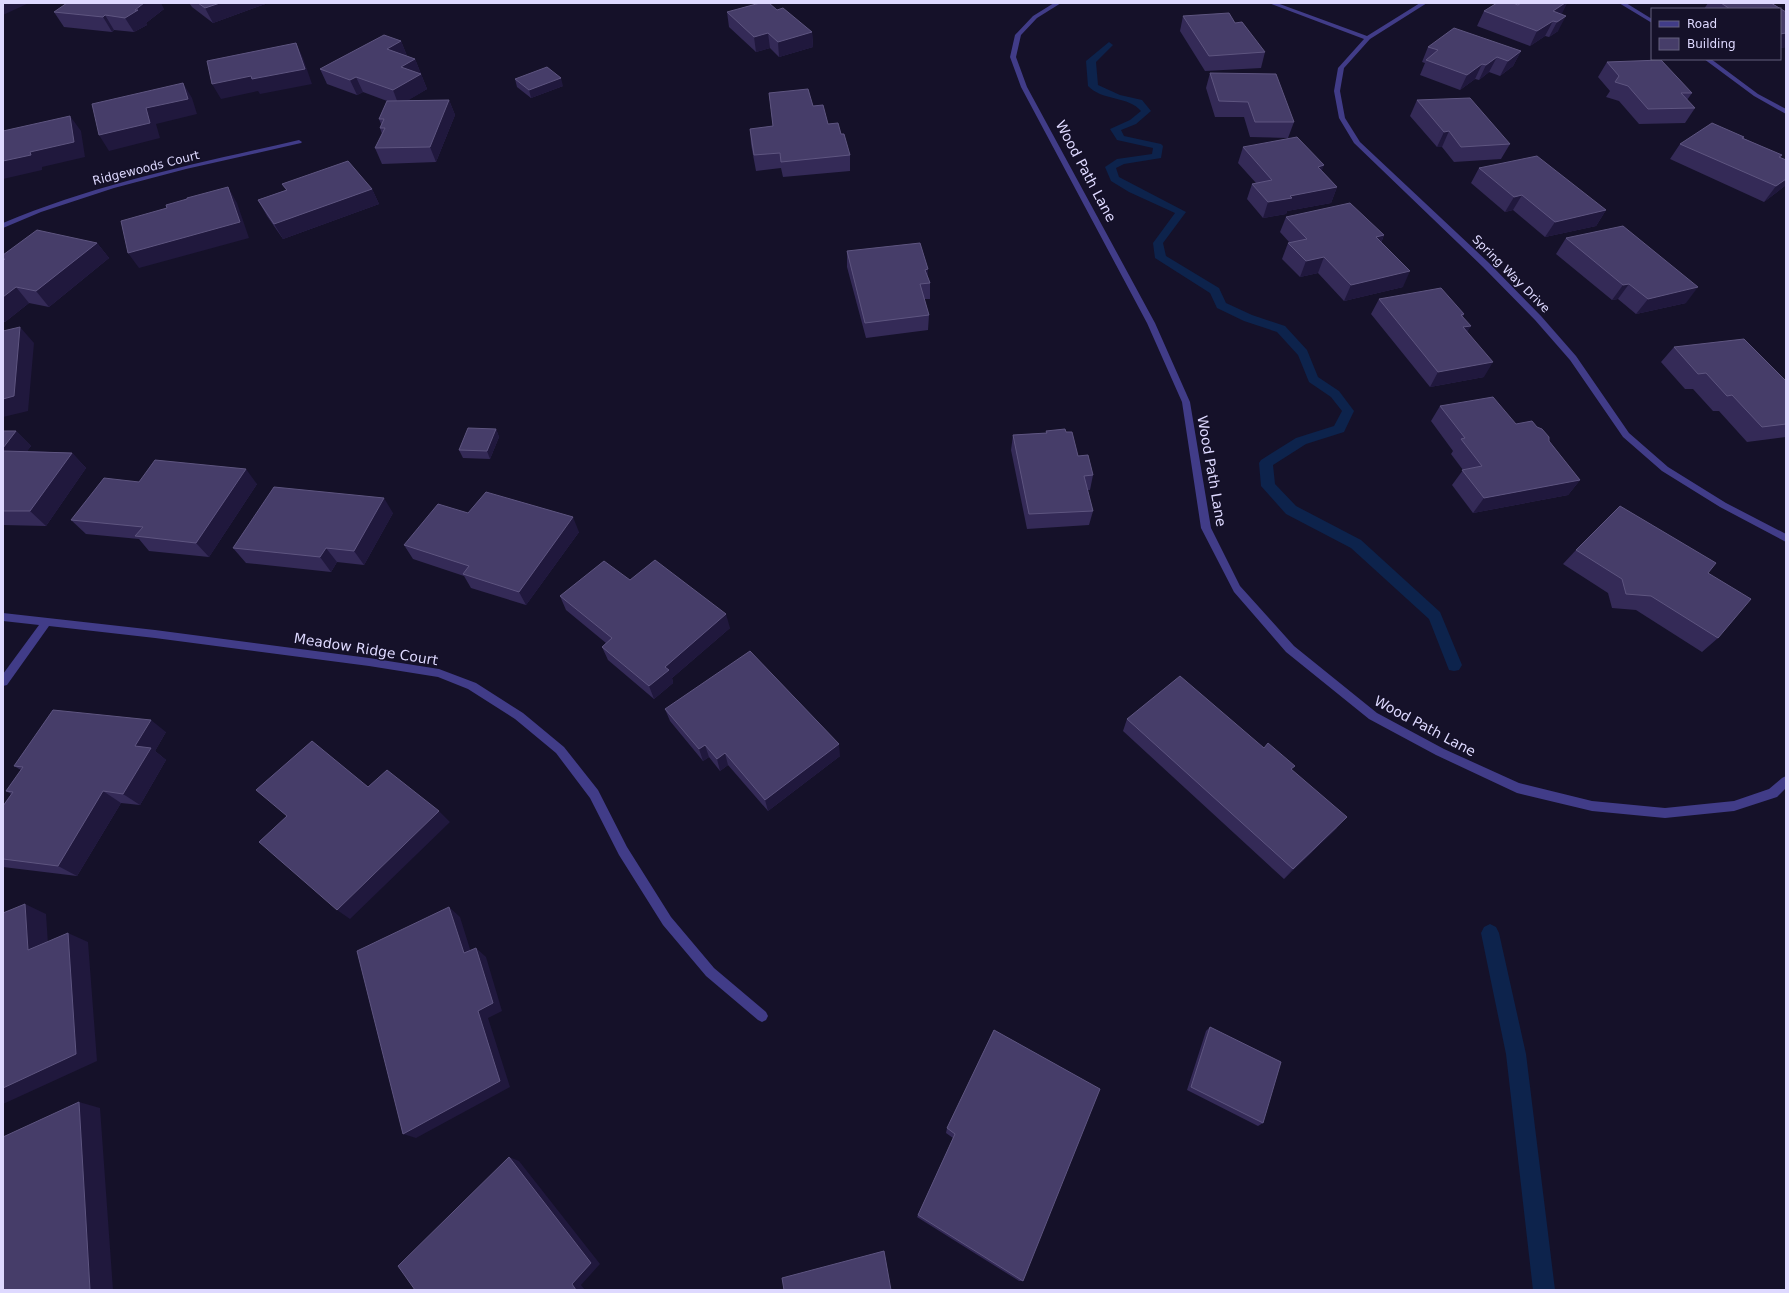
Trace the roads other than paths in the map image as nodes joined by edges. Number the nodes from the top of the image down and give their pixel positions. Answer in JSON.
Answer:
{"nodes":[{"id":1,"x":1058,"y":3,"type":"edge"},
{"id":2,"x":1272,"y":3,"type":"edge"},
{"id":3,"x":1424,"y":3,"type":"edge"},
{"id":4,"x":1622,"y":3,"type":"edge"},
{"id":5,"x":1651,"y":20,"type":"edge"},
{"id":6,"x":1368,"y":38,"type":"junction"},
{"id":7,"x":1708,"y":60,"type":"edge"},
{"id":8,"x":1786,"y":112,"type":"edge"},
{"id":9,"x":299,"y":142,"type":"dead end"},
{"id":10,"x":3,"y":226,"type":"edge"},
{"id":11,"x":1786,"y":538,"type":"edge"},
{"id":12,"x":3,"y":618,"type":"edge"},
{"id":13,"x":48,"y":622,"type":"junction"},
{"id":14,"x":3,"y":682,"type":"edge"},
{"id":15,"x":1786,"y":781,"type":"edge"},
{"id":16,"x":762,"y":1016,"type":"dead end"}],
"edges":[{"from":1,"to":15,"type":"street","name":"Wood Path Lane"},
{"from":2,"to":6,"type":"street"},
{"from":3,"to":6,"type":"street","name":"Spring Way Drive"},
{"from":4,"to":5,"type":"street"},
{"from":6,"to":11,"type":"street","name":"Spring Way Drive"},
{"from":7,"to":8,"type":"street"},
{"from":9,"to":10,"type":"street","name":"Ridgewoods Court"},
{"from":12,"to":13,"type":"street","name":"Meadow Ridge Court"},
{"from":13,"to":14,"type":"street"},
{"from":13,"to":16,"type":"street","name":"Meadow Ridge Court"}]}
